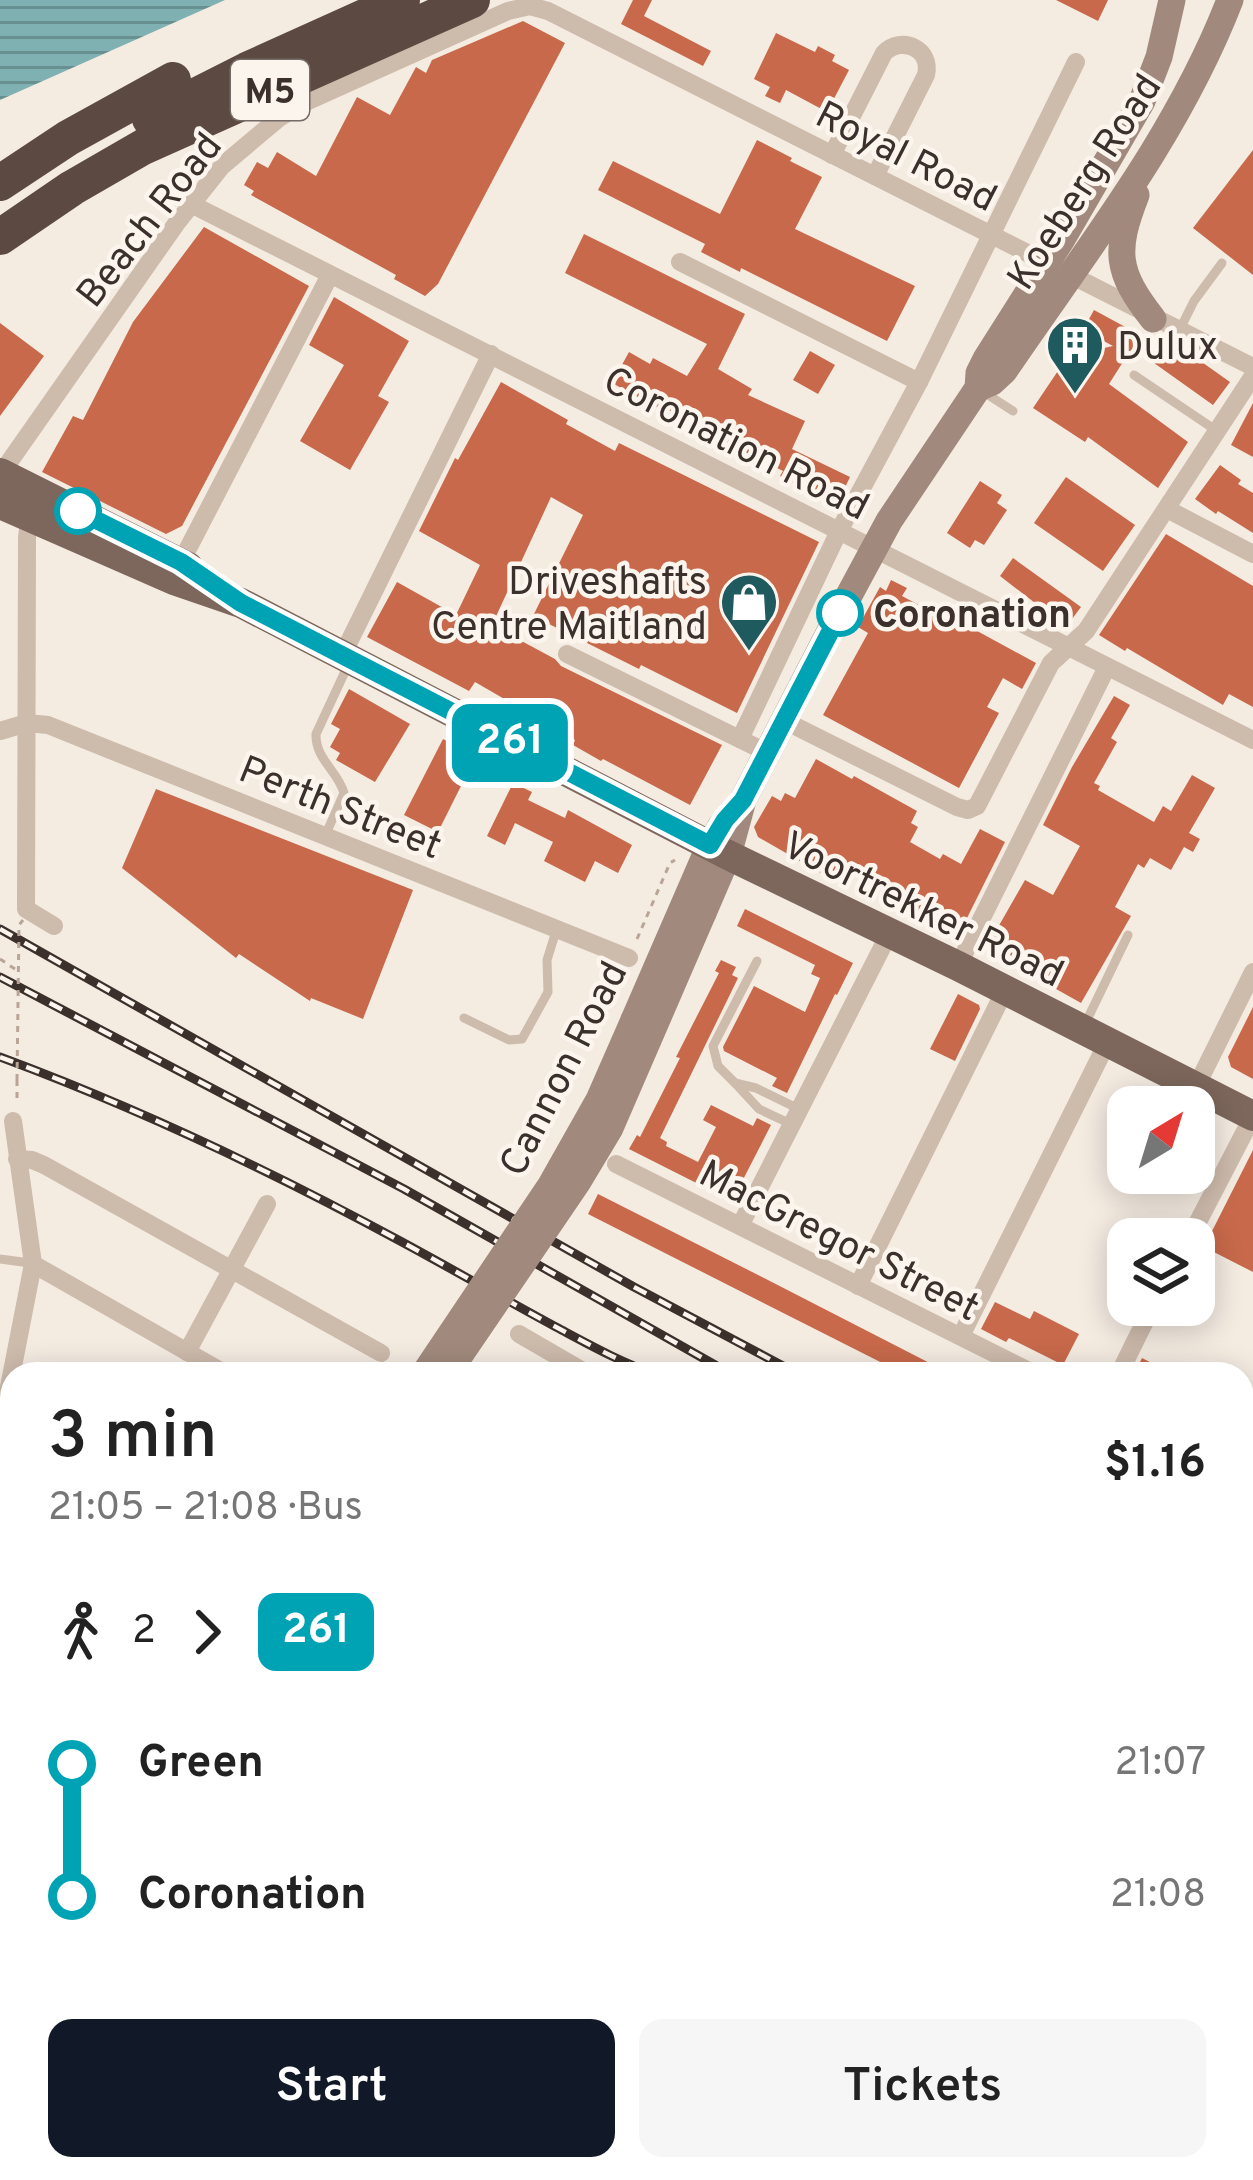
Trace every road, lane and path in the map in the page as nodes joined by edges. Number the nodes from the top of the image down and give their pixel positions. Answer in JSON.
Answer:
{"nodes":[{"id":1,"x":345,"y":0,"type":"edge"},
{"id":2,"x":402,"y":0,"type":"edge"},
{"id":3,"x":472,"y":0,"type":"edge"},
{"id":4,"x":1172,"y":0,"type":"edge"},
{"id":5,"x":1230,"y":0,"type":"edge"},
{"id":6,"x":530,"y":6,"type":"joint"},
{"id":7,"x":1076,"y":62,"type":"dead end"},
{"id":8,"x":832,"y":155,"type":"junction"},
{"id":9,"x":1144,"y":168,"type":"junction"},
{"id":10,"x":62,"y":171,"type":"junction"},
{"id":11,"x":874,"y":176,"type":"junction"},
{"id":12,"x":0,"y":183,"type":"edge"},
{"id":13,"x":191,"y":204,"type":"junction"},
{"id":14,"x":0,"y":224,"type":"edge"},
{"id":15,"x":990,"y":234,"type":"junction"},
{"id":16,"x":0,"y":237,"type":"edge"},
{"id":17,"x":680,"y":262,"type":"dead end"},
{"id":18,"x":1222,"y":263,"type":"dead end"},
{"id":19,"x":1058,"y":269,"type":"junction"},
{"id":20,"x":330,"y":275,"type":"junction"},
{"id":21,"x":1154,"y":319,"type":"junction"},
{"id":22,"x":1179,"y":332,"type":"junction"},
{"id":23,"x":490,"y":355,"type":"junction"},
{"id":24,"x":1253,"y":372,"type":"edge"},
{"id":25,"x":1134,"y":375,"type":"dead end"},
{"id":26,"x":919,"y":382,"type":"junction"},
{"id":27,"x":978,"y":388,"type":"junction"},
{"id":28,"x":1013,"y":411,"type":"dead end"},
{"id":29,"x":1217,"y":431,"type":"junction"},
{"id":30,"x":0,"y":474,"type":"edge"},
{"id":31,"x":0,"y":504,"type":"edge"},
{"id":32,"x":32,"y":504,"type":"junction"},
{"id":33,"x":1167,"y":509,"type":"junction"},
{"id":34,"x":839,"y":531,"type":"junction"},
{"id":35,"x":873,"y":549,"type":"junction"},
{"id":36,"x":1253,"y":554,"type":"edge"},
{"id":37,"x":181,"y":562,"type":"junction"},
{"id":38,"x":241,"y":603,"type":"junction"},
{"id":39,"x":1068,"y":647,"type":"junction"},
{"id":40,"x":567,"y":654,"type":"dead end"},
{"id":41,"x":347,"y":656,"type":"junction"},
{"id":42,"x":1107,"y":667,"type":"junction"},
{"id":43,"x":784,"y":722,"type":"junction"},
{"id":44,"x":27,"y":723,"type":"junction"},
{"id":45,"x":0,"y":731,"type":"edge"},
{"id":46,"x":740,"y":739,"type":"junction"},
{"id":47,"x":1253,"y":740,"type":"edge"},
{"id":48,"x":768,"y":753,"type":"junction"},
{"id":49,"x":325,"y":836,"type":"junction"},
{"id":50,"x":719,"y":850,"type":"junction"},
{"id":51,"x":675,"y":860,"type":"dead end"},
{"id":52,"x":694,"y":909,"type":"junction"},
{"id":53,"x":22,"y":920,"type":"dead end"},
{"id":54,"x":54,"y":926,"type":"dead end"},
{"id":55,"x":557,"y":928,"type":"junction"},
{"id":56,"x":890,"y":932,"type":"junction"},
{"id":57,"x":1128,"y":935,"type":"dead end"},
{"id":58,"x":632,"y":952,"type":"joint"},
{"id":59,"x":0,"y":959,"type":"edge"},
{"id":60,"x":757,"y":961,"type":"dead end"},
{"id":61,"x":958,"y":966,"type":"junction"},
{"id":62,"x":18,"y":971,"type":"junction"},
{"id":63,"x":1253,"y":972,"type":"edge"},
{"id":64,"x":1005,"y":990,"type":"junction"},
{"id":65,"x":464,"y":1018,"type":"dead end"},
{"id":66,"x":1094,"y":1036,"type":"junction"},
{"id":67,"x":735,"y":1083,"type":"junction"},
{"id":68,"x":1194,"y":1086,"type":"edge"},
{"id":69,"x":1196,"y":1086,"type":"edge"},
{"id":70,"x":1215,"y":1097,"type":"edge"},
{"id":71,"x":15,"y":1114,"type":"joint"},
{"id":72,"x":1253,"y":1116,"type":"edge"},
{"id":73,"x":797,"y":1117,"type":"junction"},
{"id":74,"x":17,"y":1160,"type":"junction"},
{"id":75,"x":616,"y":1164,"type":"dead end"},
{"id":76,"x":267,"y":1204,"type":"dead end"},
{"id":77,"x":1200,"y":1218,"type":"edge"},
{"id":78,"x":740,"y":1226,"type":"junction"},
{"id":79,"x":0,"y":1259,"type":"edge"},
{"id":80,"x":33,"y":1264,"type":"junction"},
{"id":81,"x":231,"y":1270,"type":"junction"},
{"id":82,"x":858,"y":1286,"type":"junction"},
{"id":83,"x":1143,"y":1326,"type":"edge"},
{"id":84,"x":519,"y":1334,"type":"dead end"},
{"id":85,"x":961,"y":1336,"type":"junction"},
{"id":86,"x":187,"y":1352,"type":"junction"},
{"id":87,"x":381,"y":1353,"type":"dead end"},
{"id":88,"x":14,"y":1362,"type":"edge"},
{"id":89,"x":205,"y":1362,"type":"edge"},
{"id":90,"x":432,"y":1362,"type":"edge"},
{"id":91,"x":455,"y":1362,"type":"edge"},
{"id":92,"x":567,"y":1362,"type":"edge"},
{"id":93,"x":1012,"y":1362,"type":"edge"},
{"id":94,"x":1125,"y":1362,"type":"edge"}],
"edges":[{"from":1,"to":10,"type":"highway","number":"M5"},
{"from":2,"to":10,"type":"highway"},
{"from":3,"to":10,"type":"highway","number":"M5"},
{"from":4,"to":19,"type":"main road","name":"Koeberg Road"},
{"from":5,"to":9,"type":"main road","name":"Koeberg Road"},
{"from":6,"to":8,"type":"street","name":"Royal Road"},
{"from":6,"to":13,"type":"street","name":"Beach Road"},
{"from":7,"to":15,"type":"street"},
{"from":8,"to":11,"type":"street","name":"Royal Road"},
{"from":8,"to":11,"type":"street"},
{"from":9,"to":19,"type":"main road","name":"Koeberg Road"},
{"from":9,"to":21,"type":"main road"},
{"from":10,"to":12,"type":"highway","number":"M5"},
{"from":10,"to":14,"type":"highway"},
{"from":10,"to":16,"type":"highway","number":"M5"},
{"from":11,"to":15,"type":"street","name":"Royal Road"},
{"from":13,"to":20,"type":"street","name":"Coronation Road"},
{"from":13,"to":30,"type":"street","name":"Beach Road"},
{"from":15,"to":19,"type":"street","name":"Royal Road"},
{"from":15,"to":26,"type":"street"},
{"from":17,"to":26,"type":"street"},
{"from":18,"to":22,"type":"lane"},
{"from":19,"to":21,"type":"street","name":"Royal Road"},
{"from":19,"to":27,"type":"main road","name":"Koeberg Road"},
{"from":20,"to":23,"type":"street","name":"Coronation Road"},
{"from":20,"to":37,"type":"street"},
{"from":21,"to":22,"type":"street","name":"Royal Road"},
{"from":22,"to":24,"type":"street","name":"Royal Road"},
{"from":23,"to":34,"type":"street","name":"Coronation Road"},
{"from":23,"to":41,"type":"street"},
{"from":24,"to":29,"type":"street"},
{"from":25,"to":29,"type":"lane"},
{"from":26,"to":34,"type":"street"},
{"from":27,"to":28,"type":"lane"},
{"from":27,"to":35,"type":"main road","name":"Koeberg Road"},
{"from":29,"to":33,"type":"street"},
{"from":30,"to":32,"type":"main road","name":"Voortrekker Road"},
{"from":31,"to":32,"type":"main road","name":"Voortrekker Road"},
{"from":32,"to":37,"type":"main road","name":"Voortrekker Road"},
{"from":32,"to":38,"type":"main road","name":"Voortrekker Road"},
{"from":32,"to":44,"type":"street"},
{"from":33,"to":36,"type":"street"},
{"from":33,"to":39,"type":"street"},
{"from":34,"to":35,"type":"street","name":"Coronation Road"},
{"from":34,"to":46,"type":"street"},
{"from":35,"to":39,"type":"street","name":"Coronation Road"},
{"from":35,"to":43,"type":"main road","name":"Koeberg Road"},
{"from":37,"to":38,"type":"main road","name":"Voortrekker Road"},
{"from":38,"to":41,"type":"main road","name":"Voortrekker Road"},
{"from":39,"to":42,"type":"street","name":"Coronation Road"},
{"from":39,"to":43,"type":"street"},
{"from":40,"to":46,"type":"street"},
{"from":41,"to":49,"type":"lane"},
{"from":41,"to":50,"type":"main road","name":"Voortrekker Road"},
{"from":42,"to":47,"type":"street","name":"Coronation Road"},
{"from":42,"to":61,"type":"street"},
{"from":43,"to":48,"type":"main road","name":"Koeberg Road"},
{"from":44,"to":45,"type":"street"},
{"from":44,"to":49,"type":"street","name":"Perth Street"},
{"from":44,"to":54,"type":"street"},
{"from":46,"to":48,"type":"street"},
{"from":48,"to":50,"type":"main road","name":"Koeberg Road"},
{"from":49,"to":55,"type":"street","name":"Perth Street"},
{"from":50,"to":52,"type":"main road","name":"Cannon Road"},
{"from":50,"to":56,"type":"main road","name":"Voortrekker Road"},
{"from":51,"to":58,"type":"path"},
{"from":52,"to":90,"type":"main road","name":"Cannon Road","bridge":true},
{"from":52,"to":91,"type":"main road","name":"Cannon Road","bridge":true},
{"from":53,"to":62,"type":"path","bridge":true},
{"from":55,"to":58,"type":"street","name":"Perth Street"},
{"from":55,"to":65,"type":"lane"},
{"from":56,"to":61,"type":"main road","name":"Voortrekker Road"},
{"from":56,"to":73,"type":"street"},
{"from":57,"to":66,"type":"lane"},
{"from":59,"to":62,"type":"path"},
{"from":60,"to":67,"type":"lane"},
{"from":61,"to":64,"type":"main road","name":"Voortrekker Road"},
{"from":62,"to":71,"type":"path","bridge":true},
{"from":63,"to":69,"type":"street"},
{"from":64,"to":66,"type":"main road","name":"Voortrekker Road"},
{"from":64,"to":82,"type":"street"},
{"from":66,"to":68,"type":"main road","name":"Voortrekker Road"},
{"from":66,"to":85,"type":"street"},
{"from":67,"to":73,"type":"lane"},
{"from":67,"to":73,"type":"lane"},
{"from":70,"to":72,"type":"main road","name":"Voortrekker Road"},
{"from":71,"to":74,"type":"street"},
{"from":72,"to":77,"type":"street"},
{"from":73,"to":78,"type":"street"},
{"from":74,"to":80,"type":"street"},
{"from":74,"to":81,"type":"street"},
{"from":75,"to":78,"type":"street","name":"MacGregor Street"},
{"from":76,"to":81,"type":"street"},
{"from":78,"to":82,"type":"street","name":"MacGregor Street"},
{"from":79,"to":80,"type":"lane"},
{"from":80,"to":86,"type":"street"},
{"from":80,"to":88,"type":"street"},
{"from":81,"to":86,"type":"street"},
{"from":81,"to":87,"type":"street"},
{"from":82,"to":85,"type":"street","name":"MacGregor Street"},
{"from":83,"to":94,"type":"street"},
{"from":84,"to":92,"type":"street"},
{"from":85,"to":93,"type":"street","name":"MacGregor Street"},
{"from":86,"to":89,"type":"street"}]}
